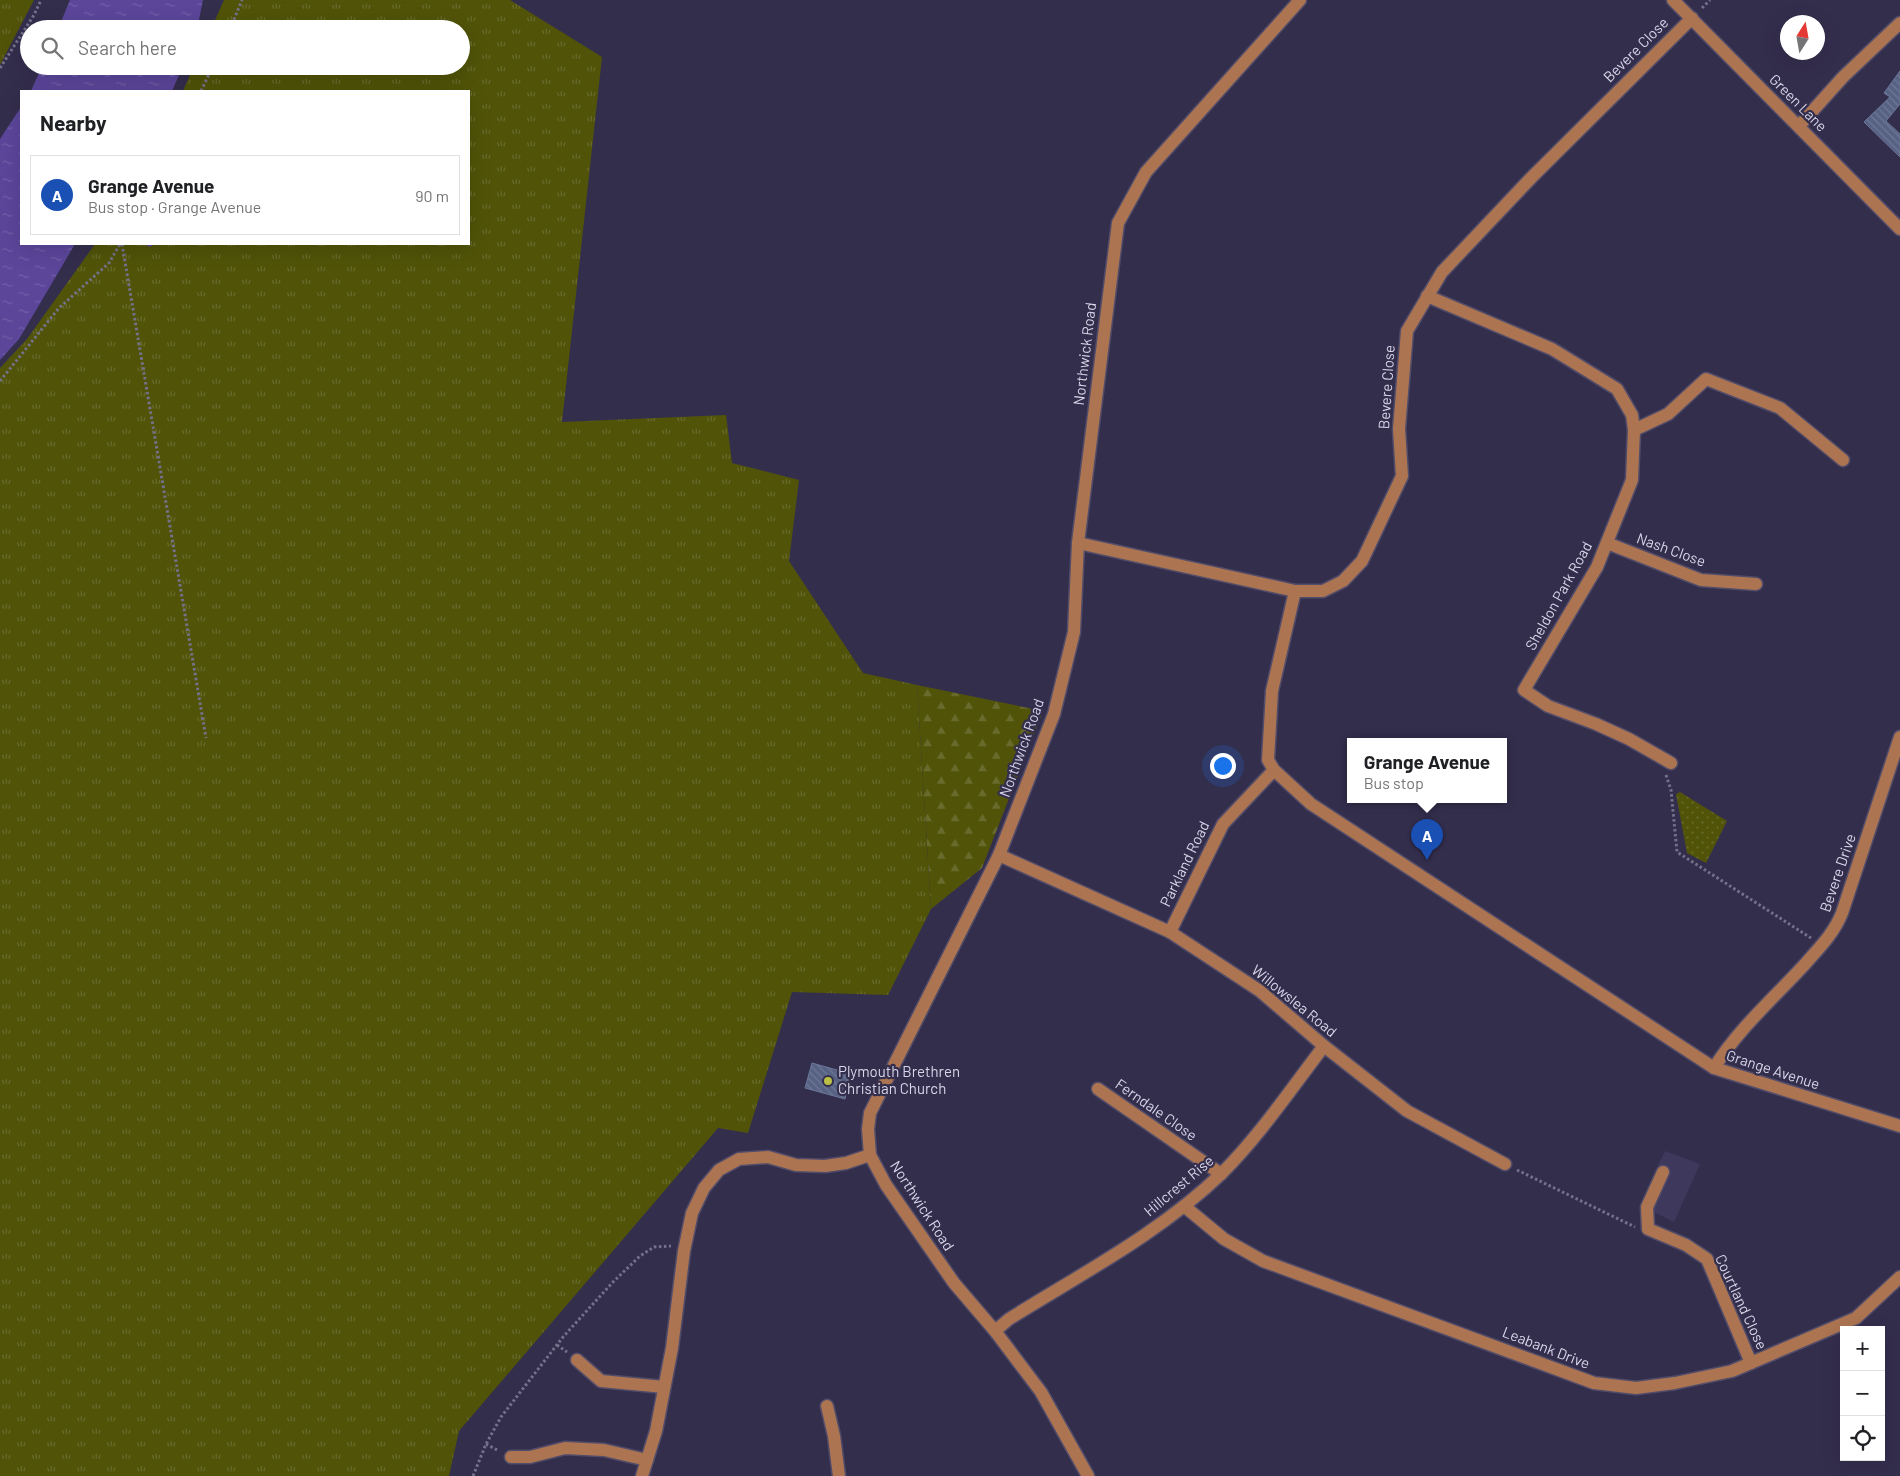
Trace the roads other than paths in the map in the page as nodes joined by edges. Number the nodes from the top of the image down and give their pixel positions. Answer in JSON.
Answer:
{"nodes":[{"id":1,"x":1300,"y":0,"type":"edge"},
{"id":2,"x":1673,"y":0,"type":"edge"},
{"id":3,"x":1692,"y":18,"type":"junction"},
{"id":4,"x":1900,"y":23,"type":"edge"},
{"id":5,"x":1799,"y":126,"type":"junction"},
{"id":6,"x":1900,"y":229,"type":"edge"},
{"id":7,"x":1427,"y":296,"type":"junction"},
{"id":8,"x":1634,"y":430,"type":"junction"},
{"id":9,"x":1843,"y":460,"type":"dead end"},
{"id":10,"x":1078,"y":543,"type":"junction"},
{"id":11,"x":1607,"y":543,"type":"junction"},
{"id":12,"x":1756,"y":584,"type":"dead end"},
{"id":13,"x":1295,"y":591,"type":"junction"},
{"id":14,"x":1900,"y":737,"type":"edge"},
{"id":15,"x":1671,"y":763,"type":"road end"},
{"id":16,"x":1274,"y":770,"type":"junction"},
{"id":17,"x":999,"y":855,"type":"junction"},
{"id":18,"x":1170,"y":932,"type":"junction"},
{"id":19,"x":1324,"y":1046,"type":"junction"},
{"id":20,"x":1714,"y":1068,"type":"junction"},
{"id":21,"x":1098,"y":1089,"type":"dead end"},
{"id":22,"x":1900,"y":1126,"type":"edge"},
{"id":23,"x":870,"y":1155,"type":"junction"},
{"id":24,"x":1505,"y":1164,"type":"road end"},
{"id":25,"x":1663,"y":1172,"type":"dead end"},
{"id":26,"x":1221,"y":1174,"type":"junction"},
{"id":27,"x":1184,"y":1206,"type":"junction"},
{"id":28,"x":1900,"y":1277,"type":"edge"},
{"id":29,"x":995,"y":1330,"type":"junction"},
{"id":30,"x":577,"y":1360,"type":"dead end"},
{"id":31,"x":1751,"y":1363,"type":"junction"},
{"id":32,"x":664,"y":1387,"type":"junction"},
{"id":33,"x":827,"y":1406,"type":"dead end"},
{"id":34,"x":511,"y":1457,"type":"dead end"},
{"id":35,"x":647,"y":1460,"type":"junction"},
{"id":36,"x":642,"y":1476,"type":"edge"},
{"id":37,"x":839,"y":1476,"type":"edge"},
{"id":38,"x":1088,"y":1476,"type":"edge"}],
"edges":[{"from":1,"to":10,"type":"street","name":"Northwick Road"},
{"from":2,"to":3,"type":"street","name":"Green Lane"},
{"from":3,"to":5,"type":"street","name":"Green Lane"},
{"from":3,"to":7,"type":"street","name":"Bevere Close"},
{"from":4,"to":5,"type":"street"},
{"from":5,"to":6,"type":"street","name":"Green Lane"},
{"from":7,"to":8,"type":"street","name":"Sheldon Park Road"},
{"from":7,"to":13,"type":"street","name":"Bevere Close"},
{"from":8,"to":9,"type":"street"},
{"from":8,"to":11,"type":"street","name":"Sheldon Park Road"},
{"from":10,"to":13,"type":"street","name":"Bevere Close"},
{"from":10,"to":17,"type":"street","name":"Northwick Road"},
{"from":11,"to":12,"type":"street","name":"Nash Close"},
{"from":11,"to":15,"type":"street","name":"Sheldon Park Road"},
{"from":13,"to":16,"type":"street"},
{"from":14,"to":20,"type":"street","name":"Bevere Drive"},
{"from":16,"to":18,"type":"street","name":"Parkland Road"},
{"from":16,"to":20,"type":"street","name":"Grange Avenue"},
{"from":17,"to":18,"type":"street","name":"Willowslea Road"},
{"from":17,"to":23,"type":"street","name":"Northwick Road"},
{"from":18,"to":19,"type":"street","name":"Willowslea Road"},
{"from":19,"to":24,"type":"street","name":"Willowslea Road"},
{"from":19,"to":26,"type":"street","name":"Hillcrest Rise"},
{"from":20,"to":22,"type":"street","name":"Grange Avenue"},
{"from":21,"to":26,"type":"street","name":"Ferndale Close"},
{"from":23,"to":29,"type":"street","name":"Northwick Road"},
{"from":23,"to":32,"type":"street"},
{"from":25,"to":31,"type":"street","name":"Courtland Close"},
{"from":26,"to":27,"type":"street","name":"Hillcrest Rise"},
{"from":27,"to":29,"type":"street","name":"Hillcrest Rise"},
{"from":27,"to":31,"type":"street","name":"Leabank Drive"},
{"from":28,"to":31,"type":"street","name":"Leabank Drive"},
{"from":29,"to":38,"type":"street","name":"Northwick Road"},
{"from":30,"to":32,"type":"street"},
{"from":32,"to":35,"type":"street"},
{"from":33,"to":37,"type":"street"},
{"from":34,"to":35,"type":"street"},
{"from":35,"to":36,"type":"street"}]}
